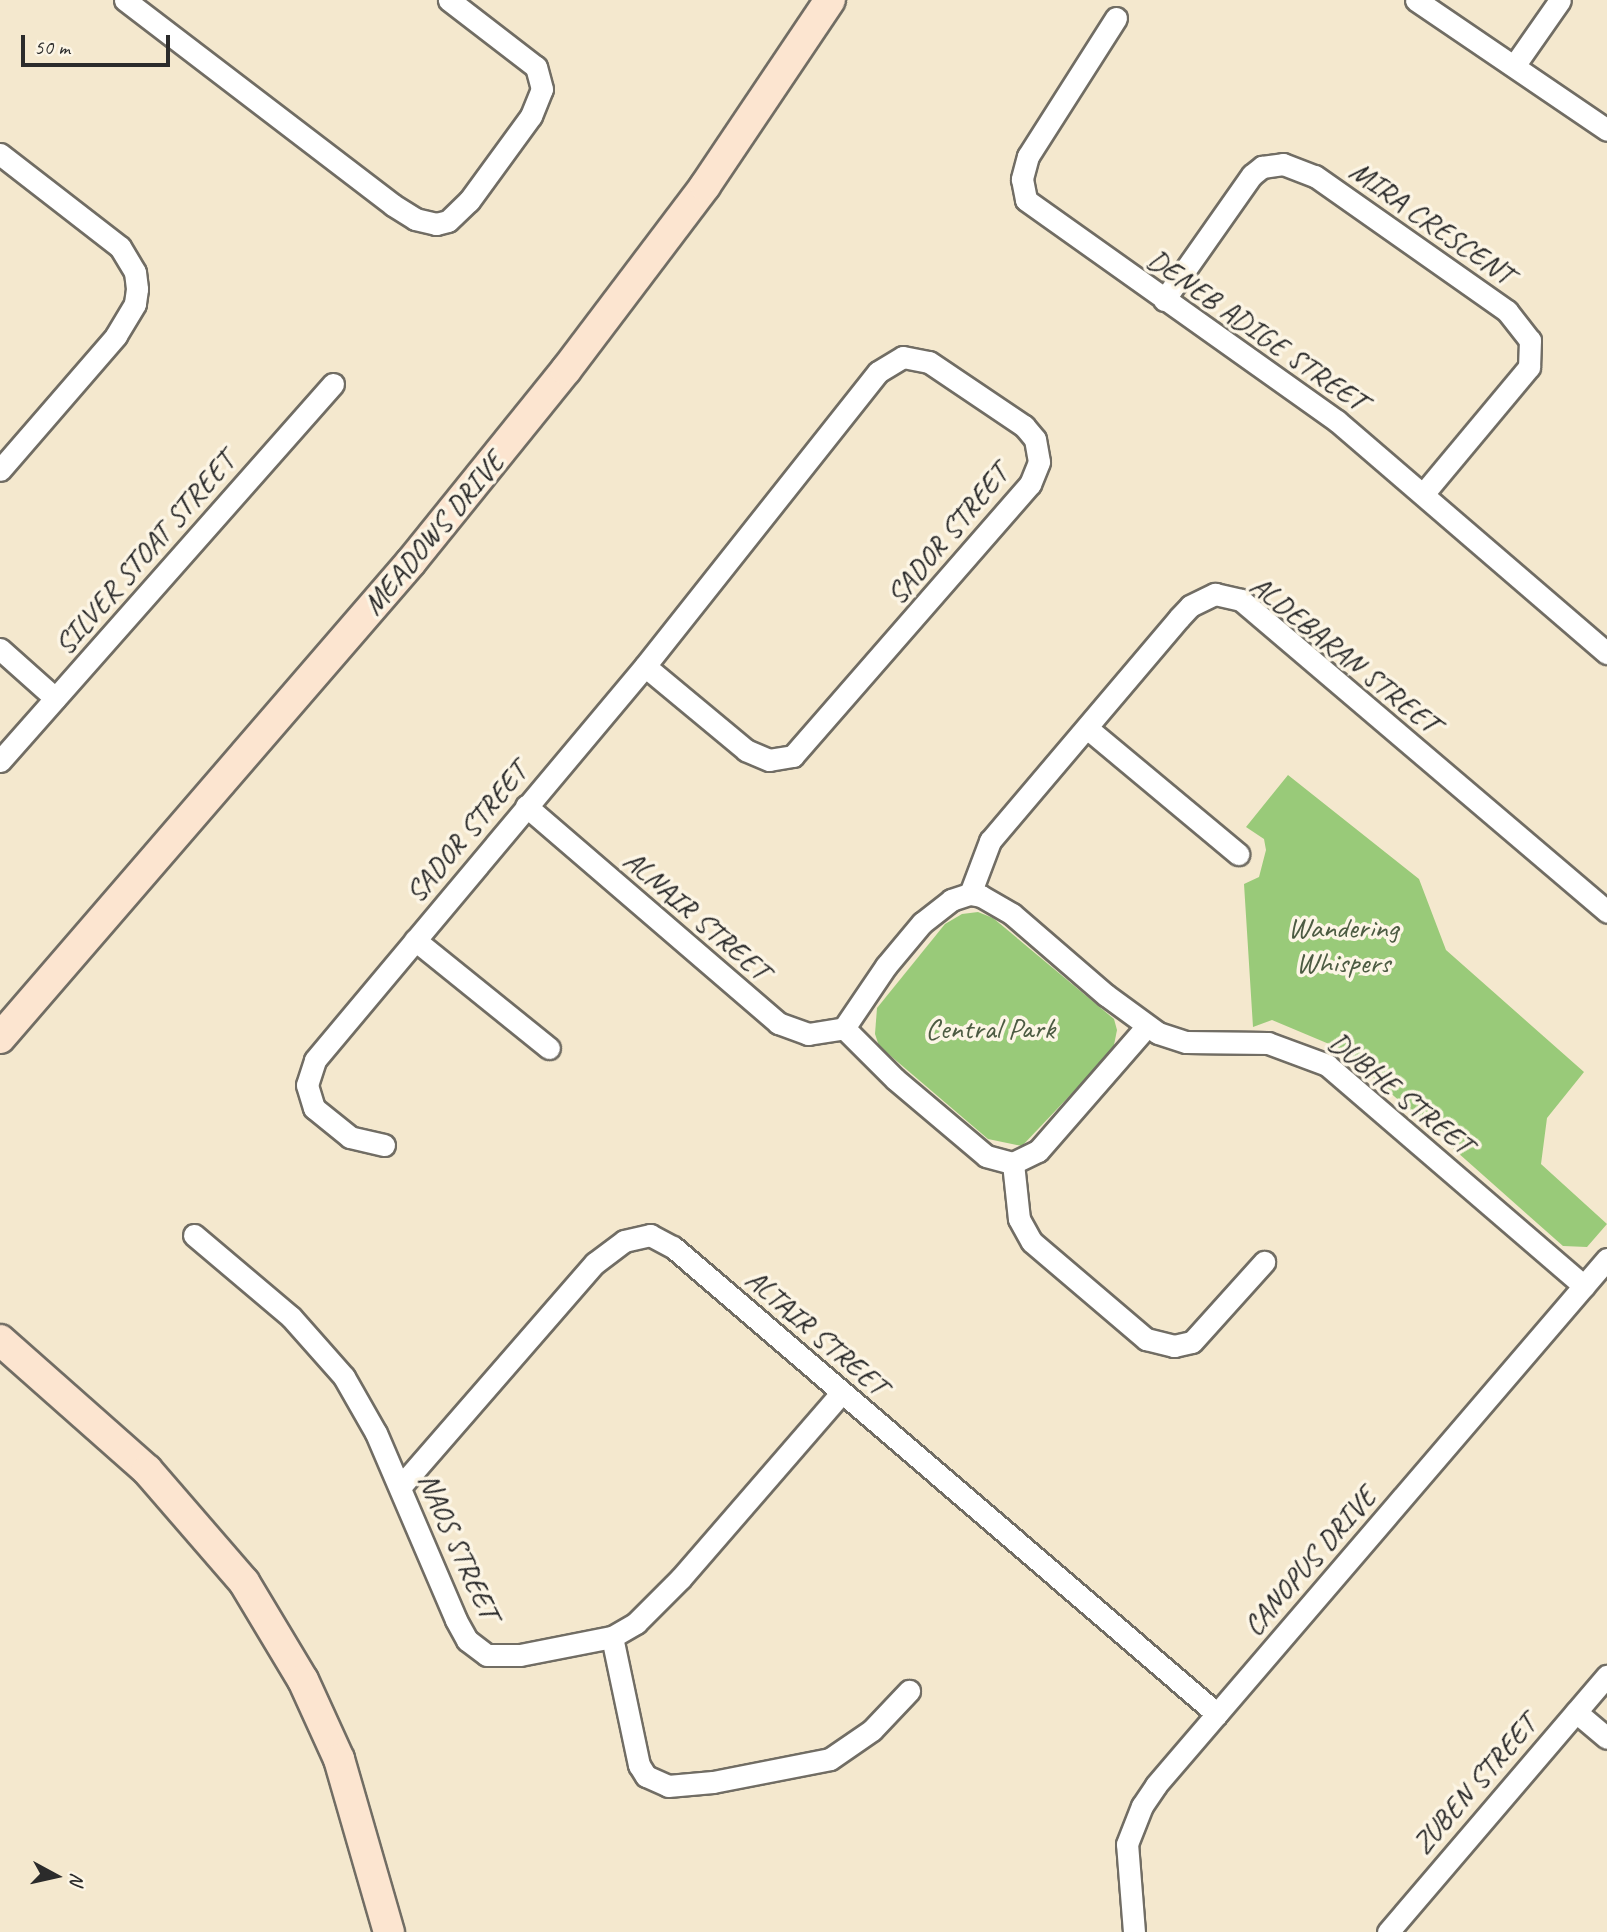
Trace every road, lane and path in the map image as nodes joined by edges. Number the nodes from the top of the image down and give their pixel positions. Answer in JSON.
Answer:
{"nodes":[{"id":1,"x":125,"y":0,"type":"edge"},
{"id":2,"x":449,"y":0,"type":"edge"},
{"id":3,"x":830,"y":0,"type":"edge"},
{"id":4,"x":1416,"y":0,"type":"edge"},
{"id":5,"x":1560,"y":0,"type":"edge"},
{"id":6,"x":1116,"y":18,"type":"dead end"},
{"id":7,"x":1514,"y":66,"type":"junction"},
{"id":8,"x":1607,"y":130,"type":"edge"},
{"id":9,"x":0,"y":154,"type":"edge"},
{"id":10,"x":1164,"y":300,"type":"junction"},
{"id":11,"x":332,"y":384,"type":"dead end"},
{"id":12,"x":0,"y":470,"type":"edge"},
{"id":13,"x":1424,"y":493,"type":"junction"},
{"id":14,"x":0,"y":649,"type":"edge"},
{"id":15,"x":1607,"y":653,"type":"edge"},
{"id":16,"x":645,"y":666,"type":"junction"},
{"id":17,"x":55,"y":698,"type":"junction"},
{"id":18,"x":1087,"y":728,"type":"junction"},
{"id":19,"x":0,"y":761,"type":"edge"},
{"id":20,"x":526,"y":806,"type":"junction"},
{"id":21,"x":1238,"y":854,"type":"dead end"},
{"id":22,"x":970,"y":894,"type":"junction"},
{"id":23,"x":1607,"y":912,"type":"edge"},
{"id":24,"x":415,"y":940,"type":"junction"},
{"id":25,"x":1147,"y":1026,"type":"junction"},
{"id":26,"x":844,"y":1028,"type":"junction"},
{"id":27,"x":0,"y":1038,"type":"edge"},
{"id":28,"x":549,"y":1048,"type":"dead end"},
{"id":29,"x":384,"y":1145,"type":"dead end"},
{"id":30,"x":1013,"y":1163,"type":"junction"},
{"id":31,"x":194,"y":1235,"type":"dead end"},
{"id":32,"x":1607,"y":1259,"type":"edge"},
{"id":33,"x":1264,"y":1262,"type":"dead end"},
{"id":34,"x":1584,"y":1286,"type":"junction"},
{"id":35,"x":0,"y":1340,"type":"edge"},
{"id":36,"x":841,"y":1393,"type":"junction"},
{"id":37,"x":400,"y":1487,"type":"junction"},
{"id":38,"x":612,"y":1637,"type":"junction"},
{"id":39,"x":1607,"y":1676,"type":"edge"},
{"id":40,"x":909,"y":1691,"type":"dead end"},
{"id":41,"x":1576,"y":1712,"type":"junction"},
{"id":42,"x":1217,"y":1714,"type":"junction"},
{"id":43,"x":1607,"y":1738,"type":"edge"},
{"id":44,"x":389,"y":1932,"type":"edge"},
{"id":45,"x":1132,"y":1932,"type":"edge"},
{"id":46,"x":1388,"y":1932,"type":"edge"}],
"edges":[{"from":1,"to":2,"type":"street"},
{"from":3,"to":27,"type":"street","name":"MEADOWS DRIVE"},
{"from":4,"to":7,"type":"street"},
{"from":5,"to":7,"type":"street"},
{"from":6,"to":10,"type":"street","name":"DENEB ADIGE STREET"},
{"from":7,"to":8,"type":"street"},
{"from":9,"to":12,"type":"street"},
{"from":10,"to":13,"type":"street","name":"DENEB ADIGE STREET"},
{"from":10,"to":13,"type":"street","name":"MIRA CRESCENT"},
{"from":11,"to":17,"type":"street","name":"SILVER STOAT STREET"},
{"from":13,"to":15,"type":"street","name":"DENEB ADIGE STREET"},
{"from":14,"to":17,"type":"street"},
{"from":16,"to":16,"type":"street","name":"SADOR STREET"},
{"from":16,"to":20,"type":"street","name":"SADOR STREET"},
{"from":17,"to":19,"type":"street","name":"SILVER STOAT STREET"},
{"from":18,"to":21,"type":"street"},
{"from":18,"to":22,"type":"street","name":"ALDEBARAN STREET"},
{"from":18,"to":23,"type":"street","name":"ALDEBARAN STREET"},
{"from":20,"to":24,"type":"street","name":"SADOR STREET"},
{"from":20,"to":26,"type":"street","name":"ALNAIR STREET"},
{"from":22,"to":25,"type":"street","name":"DUBHE STREET"},
{"from":22,"to":26,"type":"street"},
{"from":24,"to":28,"type":"street","name":"SADOR STREET"},
{"from":24,"to":29,"type":"street","name":"SADOR STREET"},
{"from":25,"to":30,"type":"street"},
{"from":25,"to":34,"type":"street","name":"DUBHE STREET"},
{"from":26,"to":30,"type":"street"},
{"from":30,"to":33,"type":"street"},
{"from":31,"to":37,"type":"street","name":"NAOS STREET"},
{"from":32,"to":34,"type":"street","name":"CANOPUS DRIVE"},
{"from":34,"to":42,"type":"street","name":"CANOPUS DRIVE"},
{"from":35,"to":44,"type":"street"},
{"from":36,"to":37,"type":"street","name":"ALTAIR STREET"},
{"from":36,"to":38,"type":"street","name":"NAOS STREET"},
{"from":36,"to":42,"type":"street","name":"ALTAIR STREET"},
{"from":37,"to":38,"type":"street","name":"NAOS STREET"},
{"from":38,"to":40,"type":"street"},
{"from":39,"to":41,"type":"street","name":"ZUBEN STREET"},
{"from":41,"to":43,"type":"street"},
{"from":41,"to":46,"type":"street","name":"ZUBEN STREET"},
{"from":42,"to":45,"type":"street","name":"CANOPUS DRIVE"}]}
